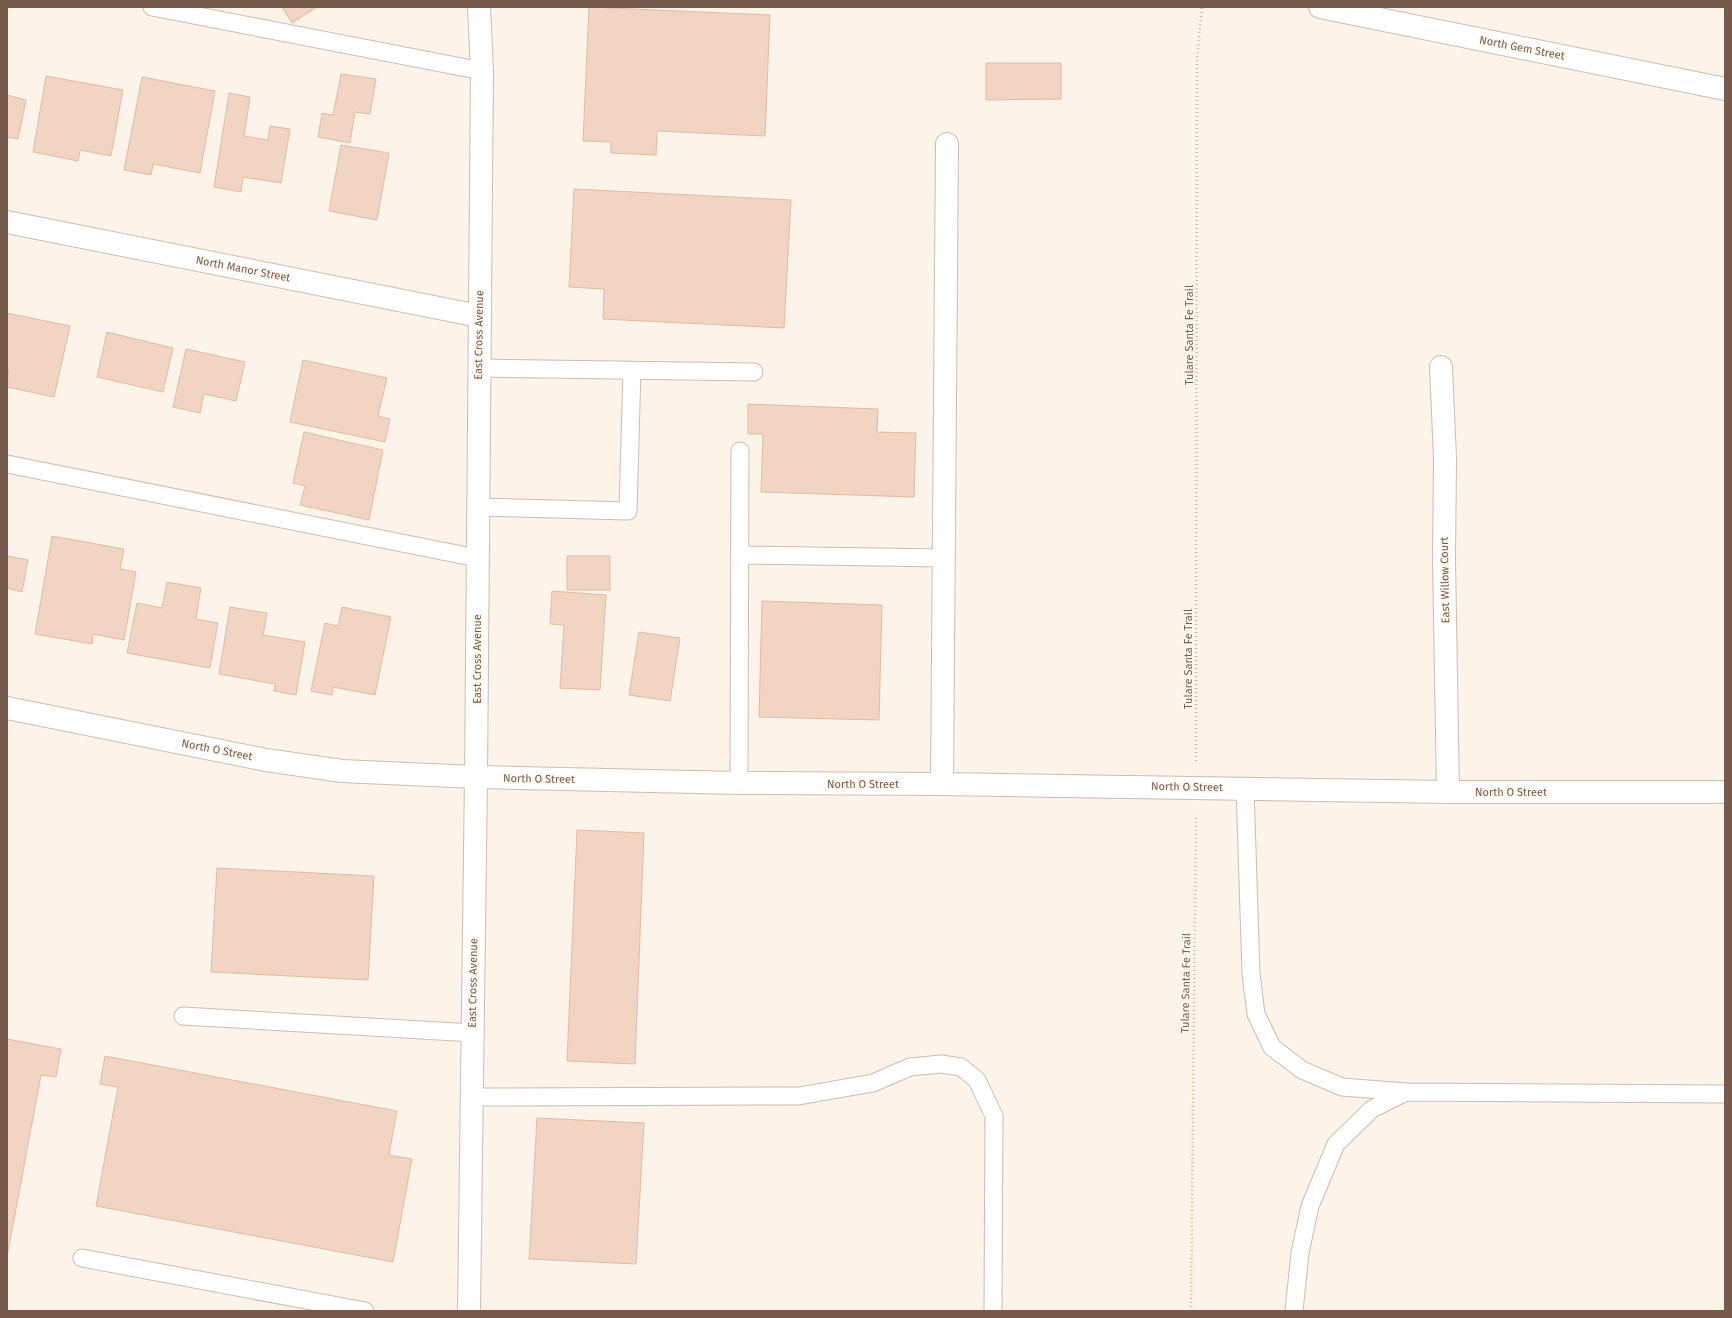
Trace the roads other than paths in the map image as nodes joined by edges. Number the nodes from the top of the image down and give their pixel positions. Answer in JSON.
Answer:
{"nodes":[{"id":1,"x":152,"y":7,"type":"edge"},
{"id":2,"x":479,"y":7,"type":"edge"},
{"id":3,"x":1320,"y":7,"type":"edge"},
{"id":4,"x":482,"y":71,"type":"junction"},
{"id":5,"x":1725,"y":89,"type":"edge"},
{"id":6,"x":947,"y":144,"type":"dead end"},
{"id":7,"x":7,"y":222,"type":"edge"},
{"id":8,"x":479,"y":316,"type":"junction"},
{"id":9,"x":1441,"y":367,"type":"dead end"},
{"id":10,"x":479,"y":368,"type":"junction"},
{"id":11,"x":632,"y":370,"type":"junction"},
{"id":12,"x":754,"y":372,"type":"dead end"},
{"id":13,"x":740,"y":451,"type":"dead end"},
{"id":14,"x":7,"y":464,"type":"edge"},
{"id":15,"x":478,"y":507,"type":"junction"},
{"id":16,"x":740,"y":555,"type":"junction"},
{"id":17,"x":477,"y":558,"type":"junction"},
{"id":18,"x":944,"y":558,"type":"junction"},
{"id":19,"x":7,"y":708,"type":"edge"},
{"id":20,"x":476,"y":777,"type":"junction"},
{"id":21,"x":739,"y":783,"type":"junction"},
{"id":22,"x":942,"y":784,"type":"junction"},
{"id":23,"x":1245,"y":788,"type":"junction"},
{"id":24,"x":1448,"y":792,"type":"junction"},
{"id":25,"x":1725,"y":792,"type":"edge"},
{"id":26,"x":183,"y":1016,"type":"dead end"},
{"id":27,"x":473,"y":1033,"type":"junction"},
{"id":28,"x":1406,"y":1092,"type":"junction"},
{"id":29,"x":1725,"y":1094,"type":"edge"},
{"id":30,"x":472,"y":1097,"type":"junction"},
{"id":31,"x":82,"y":1258,"type":"dead end"},
{"id":32,"x":365,"y":1311,"type":"edge"},
{"id":33,"x":469,"y":1311,"type":"edge"},
{"id":34,"x":993,"y":1311,"type":"edge"},
{"id":35,"x":1294,"y":1311,"type":"edge"}],
"edges":[{"from":1,"to":4,"type":"lane"},
{"from":2,"to":4,"type":"street","name":"East Cross Avenue"},
{"from":3,"to":5,"type":"street","name":"North Gem Street"},
{"from":4,"to":8,"type":"street","name":"East Cross Avenue"},
{"from":6,"to":18,"type":"street"},
{"from":7,"to":8,"type":"street","name":"North Manor Street"},
{"from":8,"to":10,"type":"street","name":"East Cross Avenue"},
{"from":9,"to":24,"type":"street","name":"East Willow Court"},
{"from":10,"to":11,"type":"lane"},
{"from":10,"to":15,"type":"street","name":"East Cross Avenue"},
{"from":11,"to":12,"type":"lane"},
{"from":11,"to":15,"type":"lane"},
{"from":13,"to":16,"type":"lane"},
{"from":14,"to":17,"type":"lane"},
{"from":15,"to":17,"type":"street","name":"East Cross Avenue"},
{"from":16,"to":18,"type":"lane"},
{"from":16,"to":21,"type":"lane"},
{"from":17,"to":20,"type":"street","name":"East Cross Avenue"},
{"from":18,"to":22,"type":"street"},
{"from":19,"to":20,"type":"street","name":"North O Street"},
{"from":20,"to":21,"type":"street","name":"North O Street"},
{"from":20,"to":27,"type":"street","name":"East Cross Avenue"},
{"from":21,"to":22,"type":"street","name":"North O Street"},
{"from":22,"to":23,"type":"street","name":"North O Street"},
{"from":23,"to":24,"type":"street","name":"North O Street"},
{"from":23,"to":28,"type":"lane"},
{"from":24,"to":25,"type":"street","name":"North O Street"},
{"from":26,"to":27,"type":"lane"},
{"from":27,"to":30,"type":"street","name":"East Cross Avenue"},
{"from":28,"to":29,"type":"lane"},
{"from":28,"to":35,"type":"lane"},
{"from":30,"to":33,"type":"street","name":"East Cross Avenue"},
{"from":30,"to":34,"type":"lane"},
{"from":31,"to":32,"type":"lane"}]}
